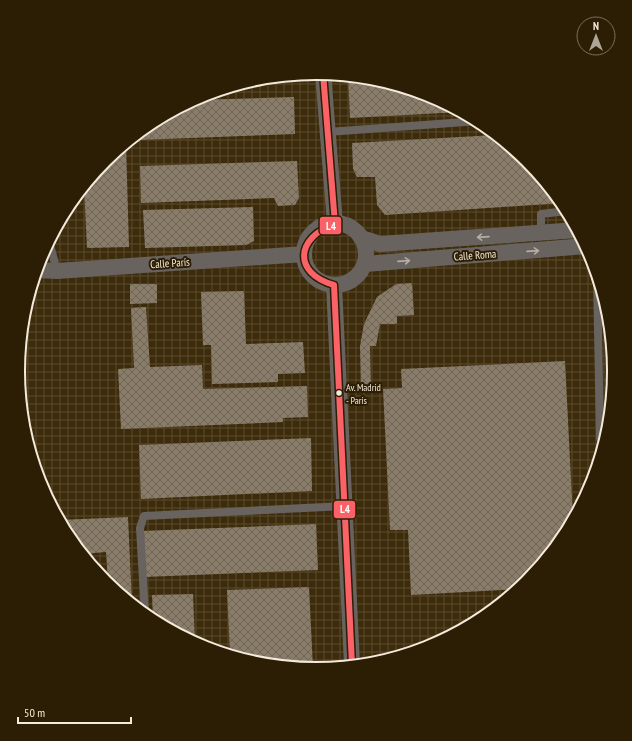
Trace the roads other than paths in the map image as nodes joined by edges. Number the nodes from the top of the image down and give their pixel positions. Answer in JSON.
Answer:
{"nodes":[{"id":1,"x":324,"y":80,"type":"edge"},
{"id":2,"x":468,"y":122,"type":"edge"},
{"id":3,"x":328,"y":132,"type":"junction"},
{"id":4,"x":560,"y":212,"type":"edge"},
{"id":5,"x":334,"y":224,"type":"junction"},
{"id":6,"x":571,"y":230,"type":"edge"},
{"id":7,"x":542,"y":232,"type":"junction"},
{"id":8,"x":361,"y":238,"type":"junction"},
{"id":9,"x":579,"y":247,"type":"edge"},
{"id":10,"x":51,"y":250,"type":"edge"},
{"id":11,"x":304,"y":254,"type":"junction"},
{"id":12,"x":365,"y":264,"type":"junction"},
{"id":13,"x":43,"y":270,"type":"edge"},
{"id":14,"x":57,"y":271,"type":"junction"},
{"id":15,"x":334,"y":285,"type":"junction"},
{"id":16,"x":597,"y":297,"type":"edge"},
{"id":17,"x":600,"y":432,"type":"edge"},
{"id":18,"x":345,"y":506,"type":"junction"},
{"id":19,"x":144,"y":605,"type":"edge"},
{"id":20,"x":352,"y":659,"type":"edge"}],
"edges":[{"from":1,"to":3,"type":"street"},
{"from":2,"to":3,"type":"lane"},
{"from":3,"to":5,"type":"street"},
{"from":4,"to":7,"type":"lane"},
{"from":5,"to":8,"type":"street"},
{"from":5,"to":11,"type":"street"},
{"from":6,"to":7,"type":"street","name":"Calle Roma"},
{"from":7,"to":8,"type":"street","name":"Calle Roma","one_way":true},
{"from":8,"to":12,"type":"street"},
{"from":12,"to":9,"type":"street","name":"Calle Roma","one_way":true},
{"from":10,"to":14,"type":"lane"},
{"from":11,"to":14,"type":"street","name":"Calle París"},
{"from":11,"to":15,"type":"street"},
{"from":12,"to":15,"type":"street"},
{"from":13,"to":14,"type":"street","name":"Calle París"},
{"from":15,"to":18,"type":"street"},
{"from":16,"to":17,"type":"lane"},
{"from":18,"to":19,"type":"lane"},
{"from":18,"to":20,"type":"street"}]}
